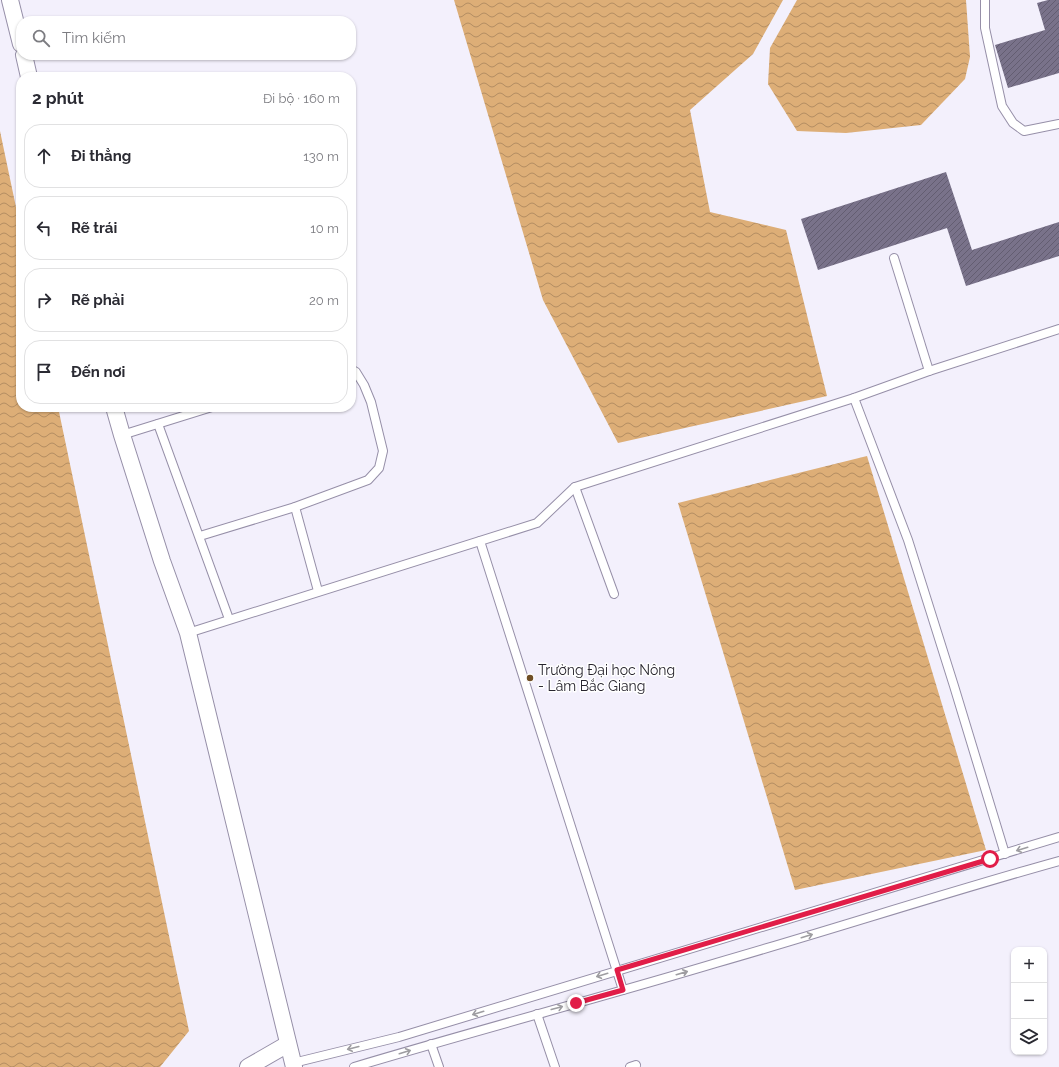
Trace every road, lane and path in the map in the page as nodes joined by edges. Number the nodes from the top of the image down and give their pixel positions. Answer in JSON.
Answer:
{"nodes":[{"id":1,"x":10,"y":0,"type":"edge"},
{"id":2,"x":985,"y":0,"type":"edge"},
{"id":3,"x":16,"y":24,"type":"edge"},
{"id":4,"x":25,"y":60,"type":"edge"},
{"id":5,"x":29,"y":72,"type":"edge"},
{"id":6,"x":1059,"y":124,"type":"edge"},
{"id":7,"x":894,"y":258,"type":"dead end"},
{"id":8,"x":1059,"y":329,"type":"edge"},
{"id":9,"x":929,"y":371,"type":"junction"},
{"id":10,"x":356,"y":372,"type":"edge"},
{"id":11,"x":854,"y":398,"type":"junction"},
{"id":12,"x":115,"y":412,"type":"edge"},
{"id":13,"x":196,"y":412,"type":"edge"},
{"id":14,"x":158,"y":424,"type":"junction"},
{"id":15,"x":122,"y":435,"type":"junction"},
{"id":16,"x":575,"y":488,"type":"junction"},
{"id":17,"x":295,"y":507,"type":"junction"},
{"id":18,"x":200,"y":536,"type":"junction"},
{"id":19,"x":480,"y":541,"type":"junction"},
{"id":20,"x":318,"y":591,"type":"junction"},
{"id":21,"x":614,"y":594,"type":"dead end"},
{"id":22,"x":229,"y":619,"type":"junction"},
{"id":23,"x":188,"y":633,"type":"junction"},
{"id":24,"x":1059,"y":837,"type":"edge"},
{"id":25,"x":1005,"y":854,"type":"junction"},
{"id":26,"x":1059,"y":861,"type":"edge"},
{"id":27,"x":617,"y":970,"type":"junction"},
{"id":28,"x":623,"y":990,"type":"junction"},
{"id":29,"x":537,"y":1014,"type":"junction"},
{"id":30,"x":288,"y":1044,"type":"junction"},
{"id":31,"x":431,"y":1044,"type":"junction"},
{"id":32,"x":293,"y":1065,"type":"edge"},
{"id":33,"x":248,"y":1067,"type":"edge"},
{"id":34,"x":354,"y":1067,"type":"edge"},
{"id":35,"x":439,"y":1067,"type":"edge"},
{"id":36,"x":555,"y":1067,"type":"edge"}],
"edges":[{"from":1,"to":3,"type":"street"},
{"from":2,"to":6,"type":"lane"},
{"from":4,"to":5,"type":"street"},
{"from":7,"to":9,"type":"lane"},
{"from":8,"to":9,"type":"lane"},
{"from":9,"to":11,"type":"lane"},
{"from":10,"to":17,"type":"lane"},
{"from":11,"to":16,"type":"lane"},
{"from":11,"to":25,"type":"lane"},
{"from":12,"to":15,"type":"street"},
{"from":13,"to":14,"type":"lane"},
{"from":14,"to":15,"type":"lane"},
{"from":14,"to":18,"type":"lane"},
{"from":15,"to":23,"type":"street"},
{"from":16,"to":19,"type":"lane"},
{"from":16,"to":21,"type":"lane"},
{"from":17,"to":18,"type":"lane"},
{"from":17,"to":20,"type":"lane"},
{"from":18,"to":22,"type":"lane"},
{"from":19,"to":20,"type":"lane"},
{"from":19,"to":27,"type":"lane"},
{"from":20,"to":22,"type":"lane"},
{"from":22,"to":23,"type":"lane"},
{"from":23,"to":30,"type":"street"},
{"from":24,"to":25,"type":"lane","one_way":true},
{"from":25,"to":27,"type":"lane"},
{"from":28,"to":26,"type":"lane","one_way":true},
{"from":27,"to":28,"type":"lane"},
{"from":27,"to":32,"type":"lane","one_way":true},
{"from":29,"to":28,"type":"lane","one_way":true},
{"from":29,"to":31,"type":"lane"},
{"from":29,"to":36,"type":"lane"},
{"from":30,"to":32,"type":"street"},
{"from":30,"to":33,"type":"street"},
{"from":34,"to":31,"type":"lane","one_way":true},
{"from":31,"to":35,"type":"lane"}]}
